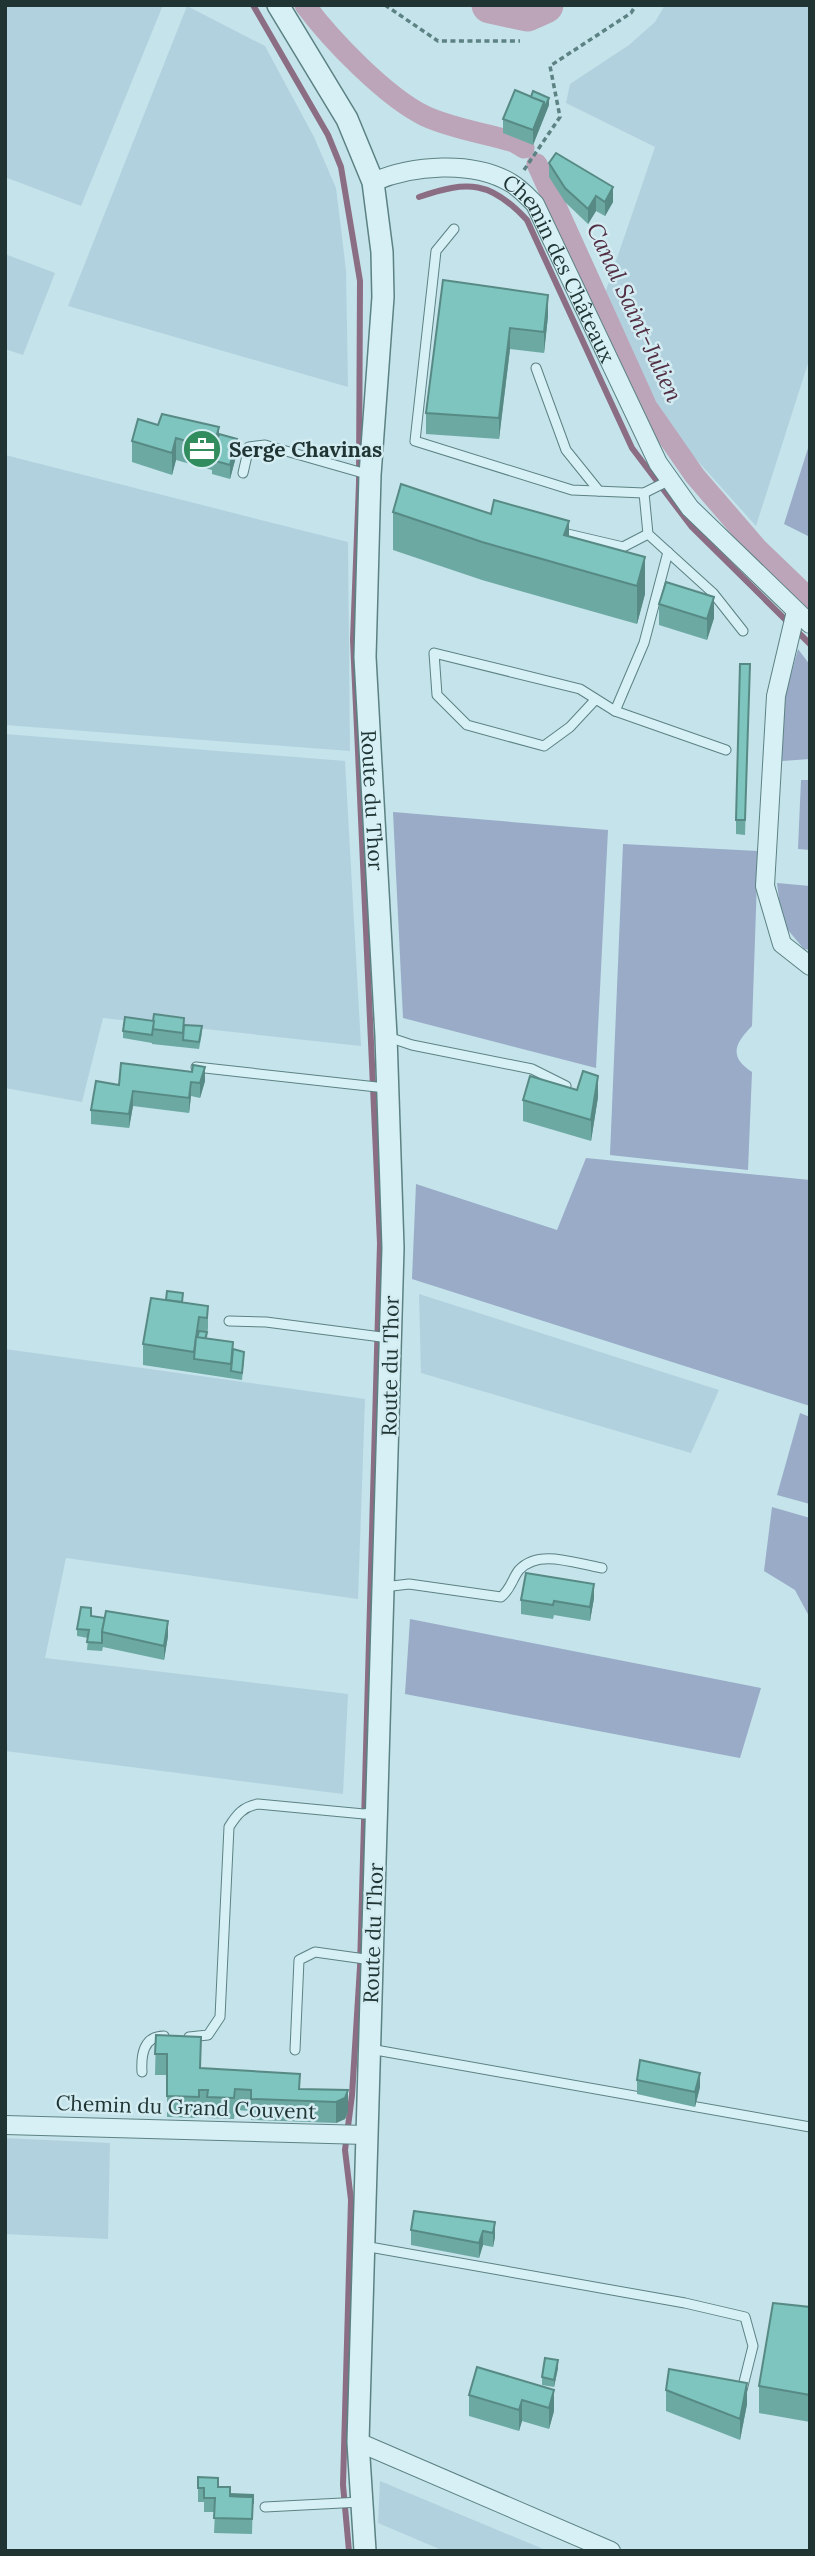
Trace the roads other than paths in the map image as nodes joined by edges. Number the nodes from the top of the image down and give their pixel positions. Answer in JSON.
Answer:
{"nodes":[{"id":1,"x":278,"y":5,"type":"edge"},
{"id":2,"x":373,"y":182,"type":"junction"},
{"id":3,"x":454,"y":229,"type":"dead end"},
{"id":4,"x":432,"y":292,"type":"junction"},
{"id":5,"x":444,"y":294,"type":"edge"},
{"id":6,"x":536,"y":368,"type":"dead end"},
{"id":7,"x":243,"y":474,"type":"dead end"},
{"id":8,"x":370,"y":475,"type":"junction"},
{"id":9,"x":670,"y":480,"type":"junction"},
{"id":10,"x":600,"y":491,"type":"junction"},
{"id":11,"x":644,"y":493,"type":"junction"},
{"id":12,"x":542,"y":528,"type":"edge"},
{"id":13,"x":648,"y":534,"type":"junction"},
{"id":14,"x":668,"y":552,"type":"junction"},
{"id":15,"x":796,"y":611,"type":"junction"},
{"id":16,"x":810,"y":624,"type":"edge"},
{"id":17,"x":743,"y":631,"type":"dead end"},
{"id":18,"x":596,"y":699,"type":"junction"},
{"id":19,"x":615,"y":711,"type":"junction"},
{"id":20,"x":726,"y":750,"type":"dead end"},
{"id":21,"x":810,"y":966,"type":"edge"},
{"id":22,"x":386,"y":1036,"type":"junction"},
{"id":23,"x":196,"y":1067,"type":"edge"},
{"id":24,"x":566,"y":1086,"type":"edge"},
{"id":25,"x":388,"y":1088,"type":"junction"},
{"id":26,"x":229,"y":1321,"type":"dead end"},
{"id":27,"x":390,"y":1338,"type":"junction"},
{"id":28,"x":602,"y":1568,"type":"dead end"},
{"id":29,"x":384,"y":1587,"type":"junction"},
{"id":30,"x":376,"y":1812,"type":"junction"},
{"id":31,"x":372,"y":1960,"type":"junction"},
{"id":32,"x":170,"y":2037,"type":"edge"},
{"id":33,"x":183,"y":2037,"type":"edge"},
{"id":34,"x":369,"y":2049,"type":"junction"},
{"id":35,"x":295,"y":2050,"type":"dead end"},
{"id":36,"x":142,"y":2072,"type":"dead end"},
{"id":37,"x":5,"y":2125,"type":"edge"},
{"id":38,"x":810,"y":2127,"type":"edge"},
{"id":39,"x":366,"y":2135,"type":"junction"},
{"id":40,"x":364,"y":2246,"type":"junction"},
{"id":41,"x":743,"y":2390,"type":"edge"},
{"id":42,"x":358,"y":2442,"type":"junction"},
{"id":43,"x":362,"y":2502,"type":"junction"},
{"id":44,"x":265,"y":2507,"type":"dead end"},
{"id":45,"x":365,"y":2551,"type":"edge"},
{"id":46,"x":611,"y":2551,"type":"edge"}],
"edges":[{"from":1,"to":2,"type":"street"},
{"from":2,"to":8,"type":"street","name":"Route du Thor"},
{"from":2,"to":9,"type":"street","name":"Chemin des Châteaux"},
{"from":3,"to":4,"type":"lane"},
{"from":4,"to":5,"type":"lane"},
{"from":4,"to":10,"type":"lane"},
{"from":6,"to":10,"type":"lane"},
{"from":7,"to":8,"type":"lane"},
{"from":8,"to":22,"type":"street","name":"Route du Thor"},
{"from":9,"to":11,"type":"lane"},
{"from":9,"to":15,"type":"street","name":"Chemin des Châteaux"},
{"from":10,"to":11,"type":"lane"},
{"from":11,"to":13,"type":"lane"},
{"from":12,"to":13,"type":"lane"},
{"from":13,"to":14,"type":"lane"},
{"from":14,"to":17,"type":"lane"},
{"from":14,"to":19,"type":"lane"},
{"from":15,"to":16,"type":"street","name":"Chemin des Châteaux"},
{"from":15,"to":21,"type":"street"},
{"from":18,"to":18,"type":"lane"},
{"from":18,"to":19,"type":"lane"},
{"from":19,"to":20,"type":"lane"},
{"from":22,"to":24,"type":"lane"},
{"from":22,"to":25,"type":"street","name":"Route du Thor"},
{"from":23,"to":25,"type":"lane"},
{"from":25,"to":27,"type":"street","name":"Route du Thor"},
{"from":26,"to":27,"type":"lane"},
{"from":27,"to":29,"type":"street","name":"Route du Thor"},
{"from":28,"to":29,"type":"lane"},
{"from":29,"to":30,"type":"street","name":"Route du Thor"},
{"from":30,"to":31,"type":"street","name":"Route du Thor"},
{"from":30,"to":33,"type":"lane"},
{"from":31,"to":34,"type":"street","name":"Route du Thor"},
{"from":31,"to":35,"type":"lane"},
{"from":32,"to":36,"type":"lane"},
{"from":34,"to":38,"type":"lane"},
{"from":34,"to":39,"type":"street","name":"Route du Thor"},
{"from":37,"to":39,"type":"street","name":"Chemin du Grand Couvent"},
{"from":39,"to":40,"type":"street","name":"Route du Thor"},
{"from":40,"to":41,"type":"lane"},
{"from":40,"to":42,"type":"street","name":"Route du Thor"},
{"from":42,"to":43,"type":"street","name":"Route du Thor"},
{"from":42,"to":46,"type":"street"},
{"from":43,"to":44,"type":"lane"},
{"from":43,"to":45,"type":"street","name":"Route du Thor"}]}
